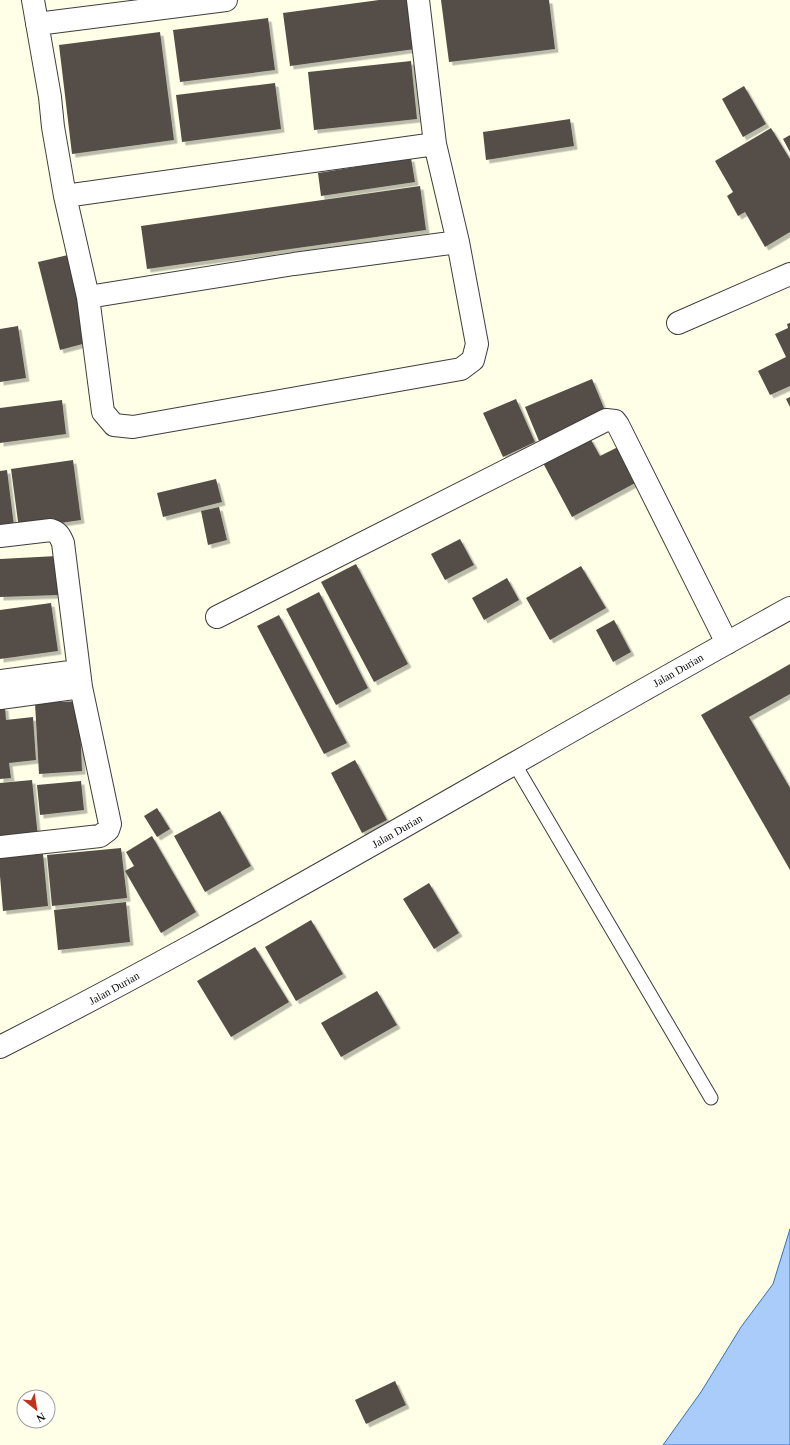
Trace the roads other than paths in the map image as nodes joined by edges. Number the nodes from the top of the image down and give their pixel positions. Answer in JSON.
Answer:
{"nodes":[{"id":1,"x":33,"y":0,"type":"edge"},
{"id":2,"x":226,"y":0,"type":"edge"},
{"id":3,"x":418,"y":0,"type":"edge"},
{"id":4,"x":37,"y":24,"type":"junction"},
{"id":5,"x":435,"y":144,"type":"junction"},
{"id":6,"x":65,"y":196,"type":"junction"},
{"id":7,"x":458,"y":242,"type":"junction"},
{"id":8,"x":790,"y":274,"type":"edge"},
{"id":9,"x":88,"y":297,"type":"junction"},
{"id":10,"x":678,"y":323,"type":"dead end"},
{"id":11,"x":0,"y":536,"type":"edge"},
{"id":12,"x":790,"y":608,"type":"edge"},
{"id":13,"x":217,"y":617,"type":"dead end"},
{"id":14,"x":726,"y":643,"type":"junction"},
{"id":15,"x":79,"y":679,"type":"junction"},
{"id":16,"x":0,"y":681,"type":"edge"},
{"id":17,"x":0,"y":698,"type":"edge"},
{"id":18,"x":514,"y":763,"type":"junction"},
{"id":19,"x":0,"y":847,"type":"edge"},
{"id":20,"x":0,"y":1047,"type":"edge"},
{"id":21,"x":711,"y":1098,"type":"dead end"}],
"edges":[{"from":1,"to":4,"type":"street"},
{"from":2,"to":4,"type":"street"},
{"from":3,"to":5,"type":"street"},
{"from":4,"to":6,"type":"street"},
{"from":5,"to":6,"type":"street"},
{"from":5,"to":7,"type":"street"},
{"from":6,"to":9,"type":"street"},
{"from":7,"to":9,"type":"street"},
{"from":7,"to":9,"type":"street"},
{"from":8,"to":10,"type":"street"},
{"from":11,"to":15,"type":"street"},
{"from":12,"to":14,"type":"street","name":"Jalan Durian"},
{"from":13,"to":14,"type":"street"},
{"from":14,"to":18,"type":"street","name":"Jalan Durian"},
{"from":15,"to":16,"type":"street"},
{"from":15,"to":17,"type":"street"},
{"from":15,"to":19,"type":"street"},
{"from":18,"to":20,"type":"street","name":"Jalan Durian"},
{"from":18,"to":21,"type":"lane"}]}
